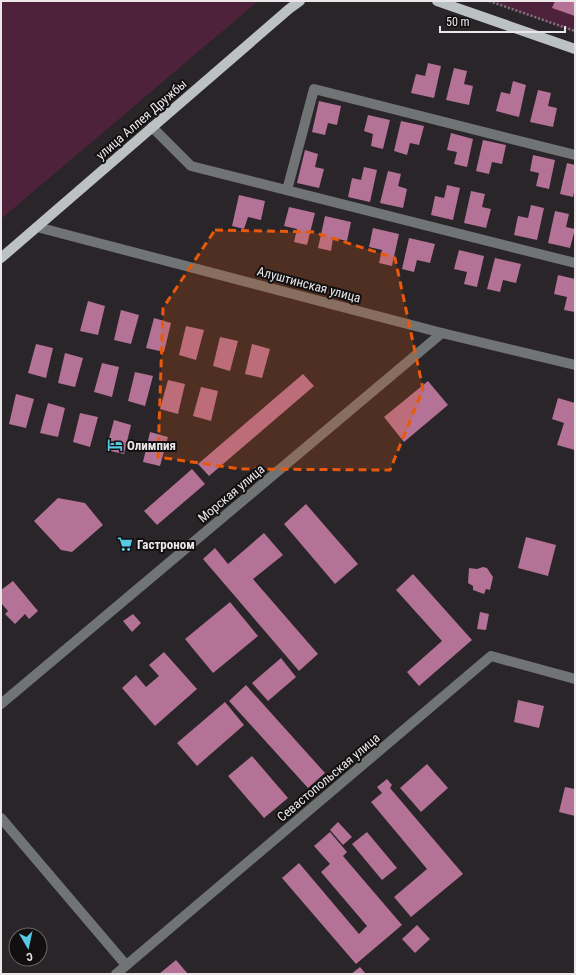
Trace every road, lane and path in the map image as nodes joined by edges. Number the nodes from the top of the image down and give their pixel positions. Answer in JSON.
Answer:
{"nodes":[{"id":1,"x":300,"y":1,"type":"edge"},
{"id":2,"x":436,"y":1,"type":"edge"},
{"id":3,"x":489,"y":1,"type":"edge"},
{"id":4,"x":575,"y":31,"type":"edge"},
{"id":5,"x":575,"y":49,"type":"edge"},
{"id":6,"x":152,"y":127,"type":"junction"},
{"id":7,"x":575,"y":155,"type":"edge"},
{"id":8,"x":287,"y":190,"type":"junction"},
{"id":9,"x":37,"y":226,"type":"junction"},
{"id":10,"x":1,"y":258,"type":"edge"},
{"id":11,"x":575,"y":263,"type":"edge"},
{"id":12,"x":442,"y":333,"type":"junction"},
{"id":13,"x":575,"y":365,"type":"edge"},
{"id":14,"x":575,"y":679,"type":"edge"},
{"id":15,"x":1,"y":704,"type":"edge"},
{"id":16,"x":1,"y":818,"type":"edge"},
{"id":17,"x":126,"y":965,"type":"junction"},
{"id":18,"x":116,"y":974,"type":"edge"}],
"edges":[{"from":1,"to":6,"type":"main road","name":"улица Аллея Дружбы"},
{"from":2,"to":5,"type":"main road"},
{"from":3,"to":4,"type":"path"},
{"from":6,"to":8,"type":"street"},
{"from":6,"to":9,"type":"main road","name":"улица Аллея Дружбы"},
{"from":7,"to":8,"type":"street"},
{"from":8,"to":11,"type":"street"},
{"from":9,"to":10,"type":"main road","name":"улица Аллея Дружбы"},
{"from":9,"to":12,"type":"street","name":"Алуштинская улица"},
{"from":12,"to":13,"type":"street","name":"Алуштинская улица"},
{"from":12,"to":15,"type":"street","name":"Морская улица"},
{"from":14,"to":17,"type":"street","name":"Севастопольская улица"},
{"from":16,"to":17,"type":"street"},
{"from":17,"to":18,"type":"street","name":"Севастопольская улица"}]}
